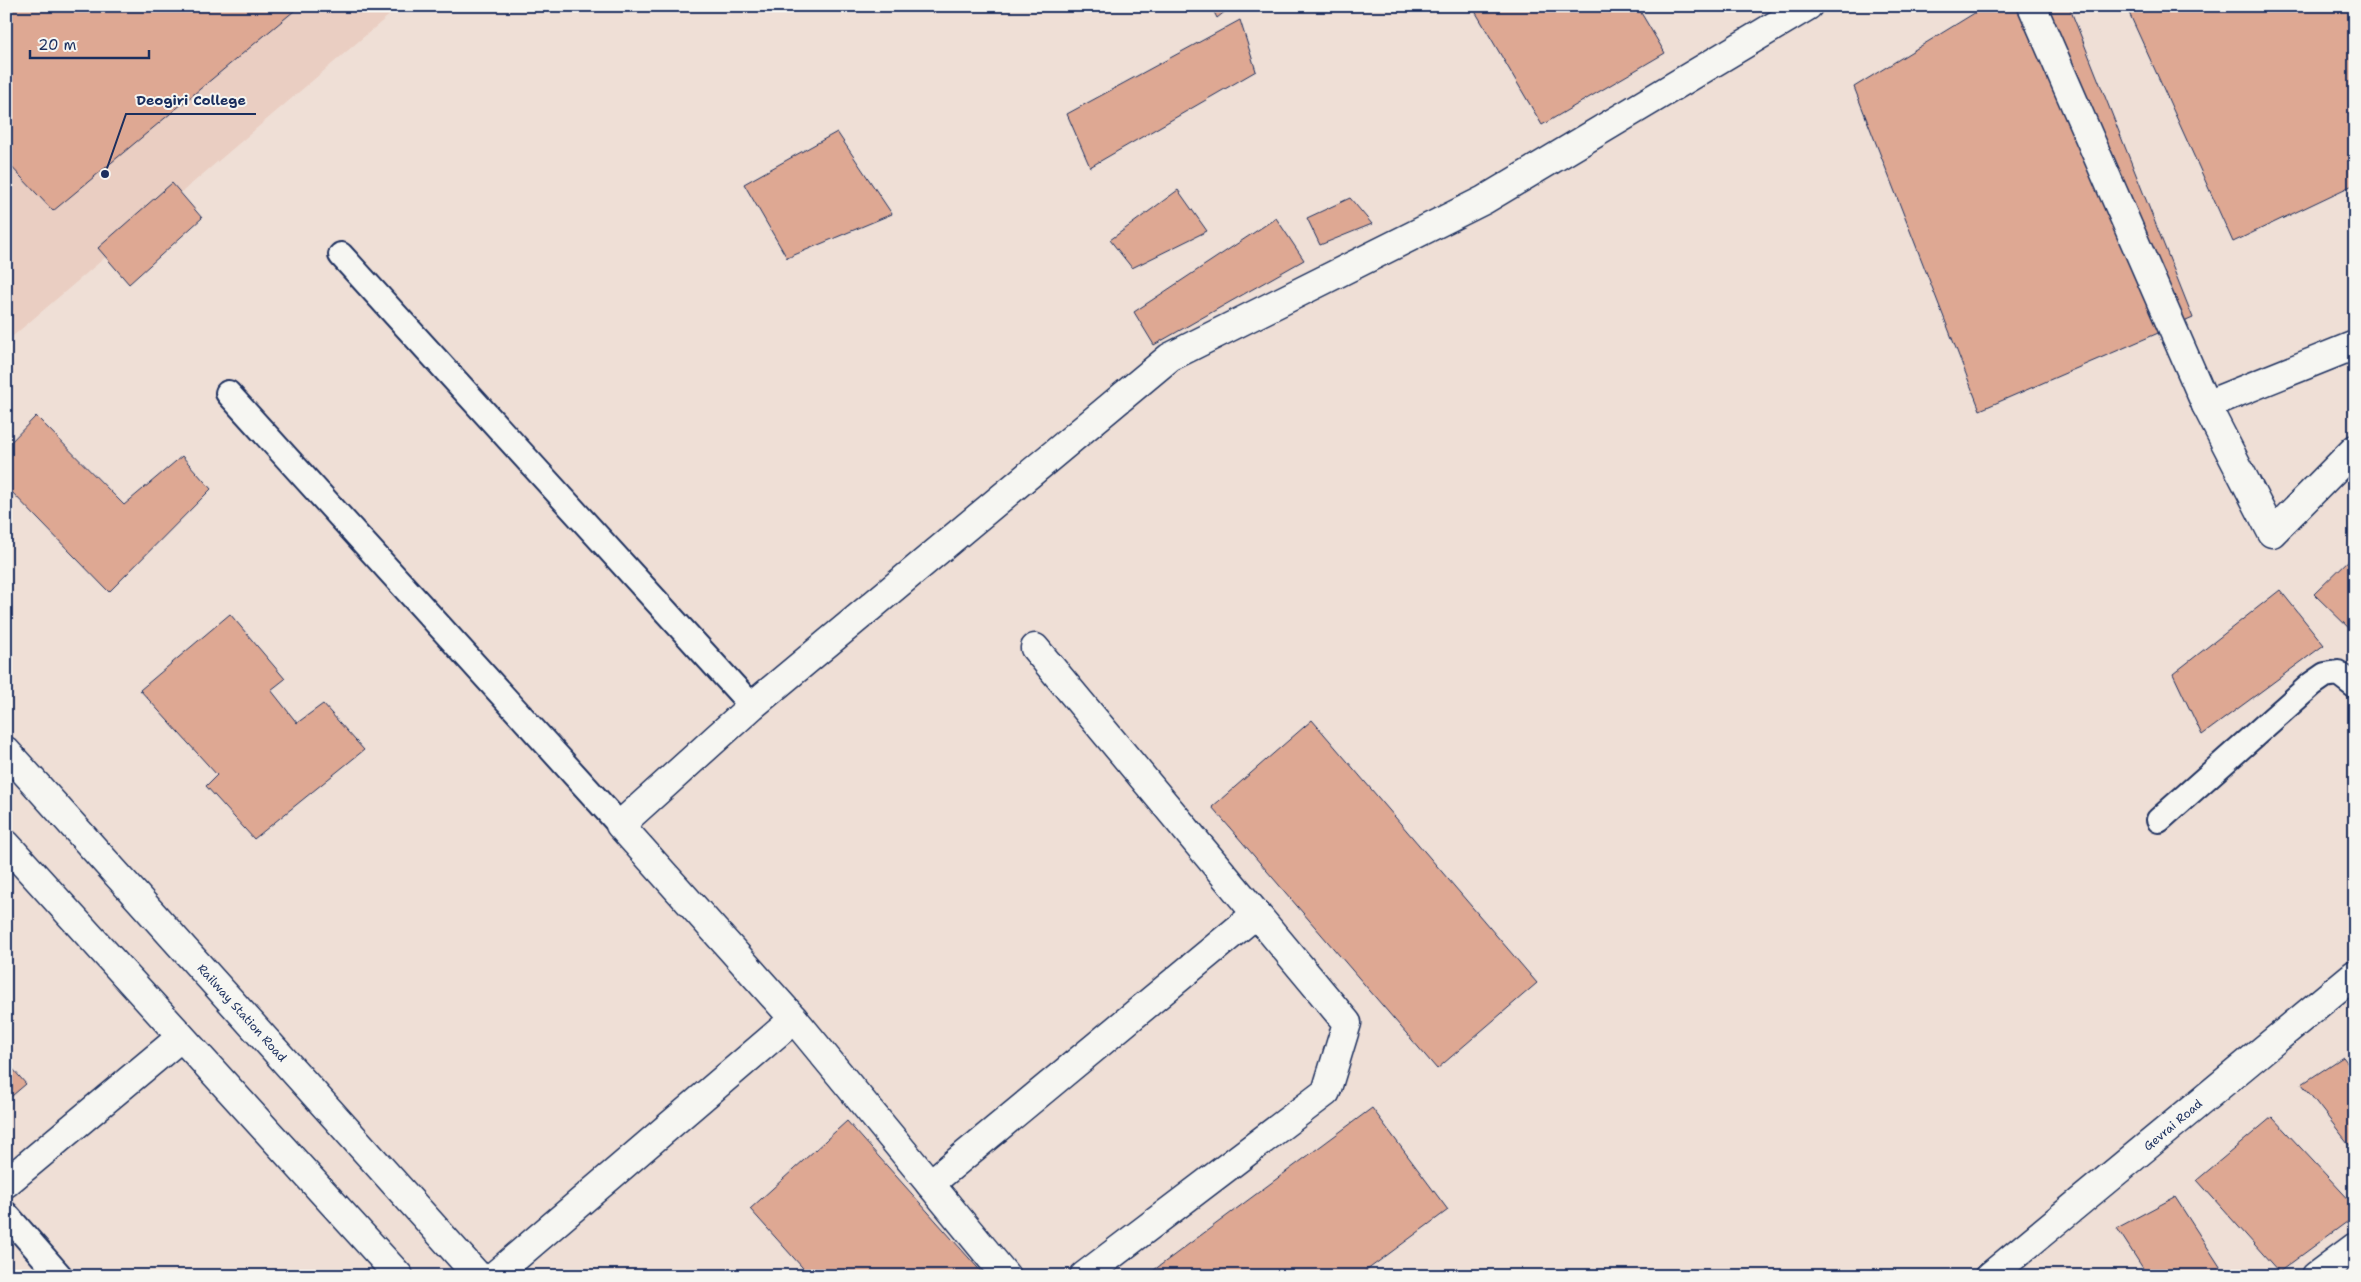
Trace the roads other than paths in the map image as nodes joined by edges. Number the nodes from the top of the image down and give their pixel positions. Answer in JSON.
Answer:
{"nodes":[{"id":1,"x":1808,"y":6,"type":"edge"},
{"id":2,"x":2032,"y":6,"type":"edge"},
{"id":3,"x":340,"y":255,"type":"dead end"},
{"id":4,"x":2355,"y":344,"type":"edge"},
{"id":5,"x":228,"y":393,"type":"dead end"},
{"id":6,"x":2206,"y":405,"type":"junction"},
{"id":7,"x":2355,"y":449,"type":"edge"},
{"id":8,"x":1035,"y":648,"type":"dead end"},
{"id":9,"x":2355,"y":686,"type":"edge"},
{"id":10,"x":752,"y":706,"type":"junction"},
{"id":11,"x":6,"y":751,"type":"edge"},
{"id":12,"x":2159,"y":820,"type":"dead end"},
{"id":13,"x":620,"y":825,"type":"junction"},
{"id":14,"x":6,"y":844,"type":"edge"},
{"id":15,"x":1256,"y":914,"type":"junction"},
{"id":16,"x":2355,"y":974,"type":"edge"},
{"id":17,"x":794,"y":1019,"type":"junction"},
{"id":18,"x":181,"y":1037,"type":"junction"},
{"id":19,"x":6,"y":1183,"type":"edge"},
{"id":20,"x":930,"y":1184,"type":"junction"},
{"id":21,"x":6,"y":1214,"type":"edge"},
{"id":22,"x":2355,"y":1247,"type":"edge"},
{"id":23,"x":1999,"y":1273,"type":"edge"},
{"id":24,"x":60,"y":1276,"type":"edge"},
{"id":25,"x":399,"y":1276,"type":"edge"},
{"id":26,"x":478,"y":1276,"type":"edge"},
{"id":27,"x":494,"y":1276,"type":"edge"},
{"id":28,"x":1006,"y":1276,"type":"edge"},
{"id":29,"x":1084,"y":1276,"type":"edge"},
{"id":30,"x":2316,"y":1276,"type":"edge"}],
"edges":[{"from":1,"to":10,"type":"street"},
{"from":2,"to":6,"type":"street"},
{"from":3,"to":10,"type":"lane"},
{"from":4,"to":6,"type":"street"},
{"from":5,"to":13,"type":"lane"},
{"from":6,"to":7,"type":"street"},
{"from":8,"to":15,"type":"street"},
{"from":9,"to":12,"type":"lane"},
{"from":10,"to":13,"type":"street"},
{"from":11,"to":26,"type":"street","name":"Railway Station Road"},
{"from":13,"to":17,"type":"street"},
{"from":14,"to":18,"type":"street"},
{"from":15,"to":20,"type":"street"},
{"from":15,"to":29,"type":"street"},
{"from":16,"to":23,"type":"street","name":"Gevrai Road"},
{"from":17,"to":20,"type":"street"},
{"from":17,"to":27,"type":"street"},
{"from":18,"to":19,"type":"street"},
{"from":18,"to":25,"type":"street"},
{"from":20,"to":28,"type":"street"},
{"from":21,"to":24,"type":"lane"},
{"from":22,"to":30,"type":"street"}]}
